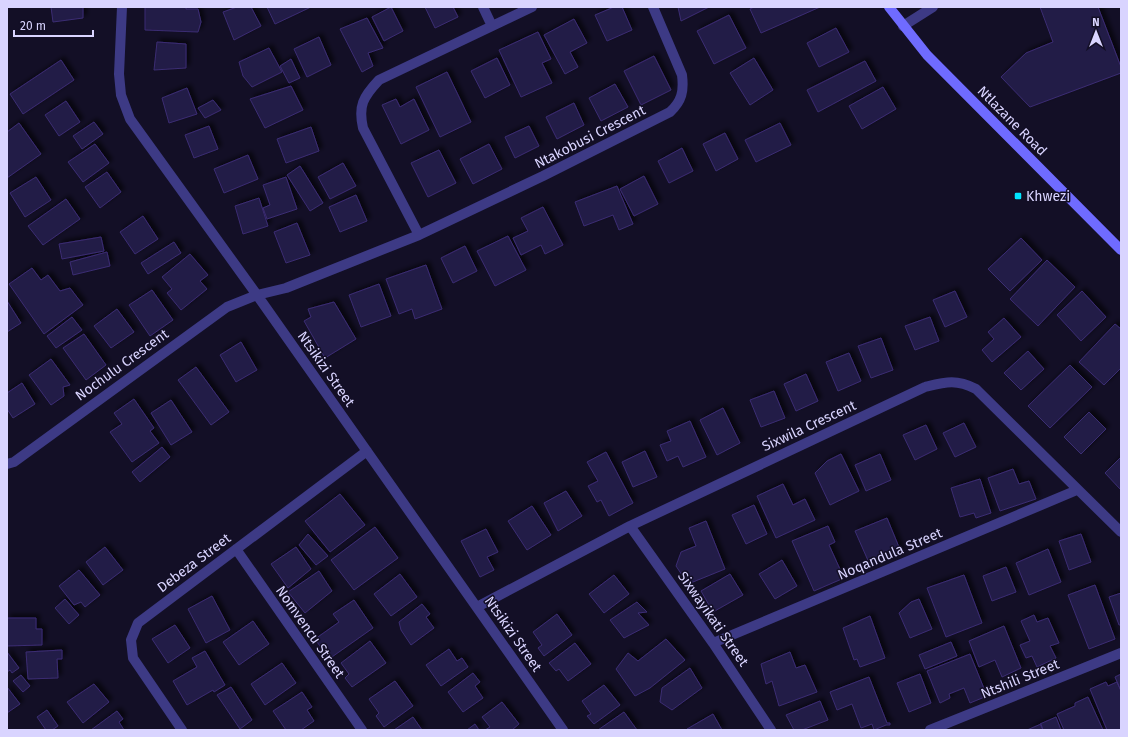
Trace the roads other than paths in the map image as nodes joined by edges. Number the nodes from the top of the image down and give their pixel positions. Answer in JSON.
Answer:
{"nodes":[{"id":1,"x":122,"y":7,"type":"edge"},
{"id":2,"x":484,"y":7,"type":"edge"},
{"id":3,"x":532,"y":7,"type":"edge"},
{"id":4,"x":653,"y":7,"type":"edge"},
{"id":5,"x":889,"y":7,"type":"edge"},
{"id":6,"x":933,"y":7,"type":"edge"},
{"id":7,"x":492,"y":26,"type":"junction"},
{"id":8,"x":903,"y":26,"type":"junction"},
{"id":9,"x":419,"y":235,"type":"junction"},
{"id":10,"x":1121,"y":250,"type":"edge"},
{"id":11,"x":257,"y":295,"type":"junction"},
{"id":12,"x":367,"y":451,"type":"junction"},
{"id":13,"x":7,"y":464,"type":"edge"},
{"id":14,"x":1078,"y":490,"type":"junction"},
{"id":15,"x":630,"y":526,"type":"junction"},
{"id":16,"x":1121,"y":532,"type":"edge"},
{"id":17,"x":236,"y":549,"type":"junction"},
{"id":18,"x":477,"y":607,"type":"junction"},
{"id":19,"x":713,"y":643,"type":"junction"},
{"id":20,"x":1121,"y":653,"type":"edge"},
{"id":21,"x":182,"y":730,"type":"edge"},
{"id":22,"x":362,"y":730,"type":"edge"},
{"id":23,"x":562,"y":730,"type":"edge"},
{"id":24,"x":771,"y":730,"type":"edge"},
{"id":25,"x":930,"y":730,"type":"edge"}],
"edges":[{"from":1,"to":11,"type":"street","name":"Ntsikizi Street"},
{"from":2,"to":7,"type":"street"},
{"from":3,"to":7,"type":"street"},
{"from":4,"to":9,"type":"street","name":"Ntakobusi Crescent"},
{"from":5,"to":8,"type":"street","name":"Ntlazane Road"},
{"from":6,"to":8,"type":"street"},
{"from":7,"to":9,"type":"street"},
{"from":8,"to":10,"type":"street","name":"Ntlazane Road"},
{"from":9,"to":11,"type":"street","name":"Ntakobusi Crescent"},
{"from":11,"to":12,"type":"street","name":"Ntsikizi Street"},
{"from":11,"to":13,"type":"street","name":"Nochulu Crescent"},
{"from":12,"to":17,"type":"street","name":"Debeza Street"},
{"from":12,"to":18,"type":"street","name":"Ntsikizi Street"},
{"from":14,"to":15,"type":"street","name":"Sixwila Crescent"},
{"from":14,"to":16,"type":"street","name":"Sixwila Crescent"},
{"from":14,"to":19,"type":"street","name":"Noqandula Street"},
{"from":15,"to":18,"type":"street","name":"Sixwila Crescent"},
{"from":15,"to":19,"type":"street","name":"Sixwayikati Street"},
{"from":17,"to":21,"type":"street","name":"Debeza Street"},
{"from":17,"to":22,"type":"street","name":"Nomvencu Street"},
{"from":18,"to":23,"type":"street","name":"Ntsikizi Street"},
{"from":19,"to":24,"type":"street","name":"Sixwayikati Street"},
{"from":20,"to":25,"type":"street","name":"Ntshili Street"}]}
